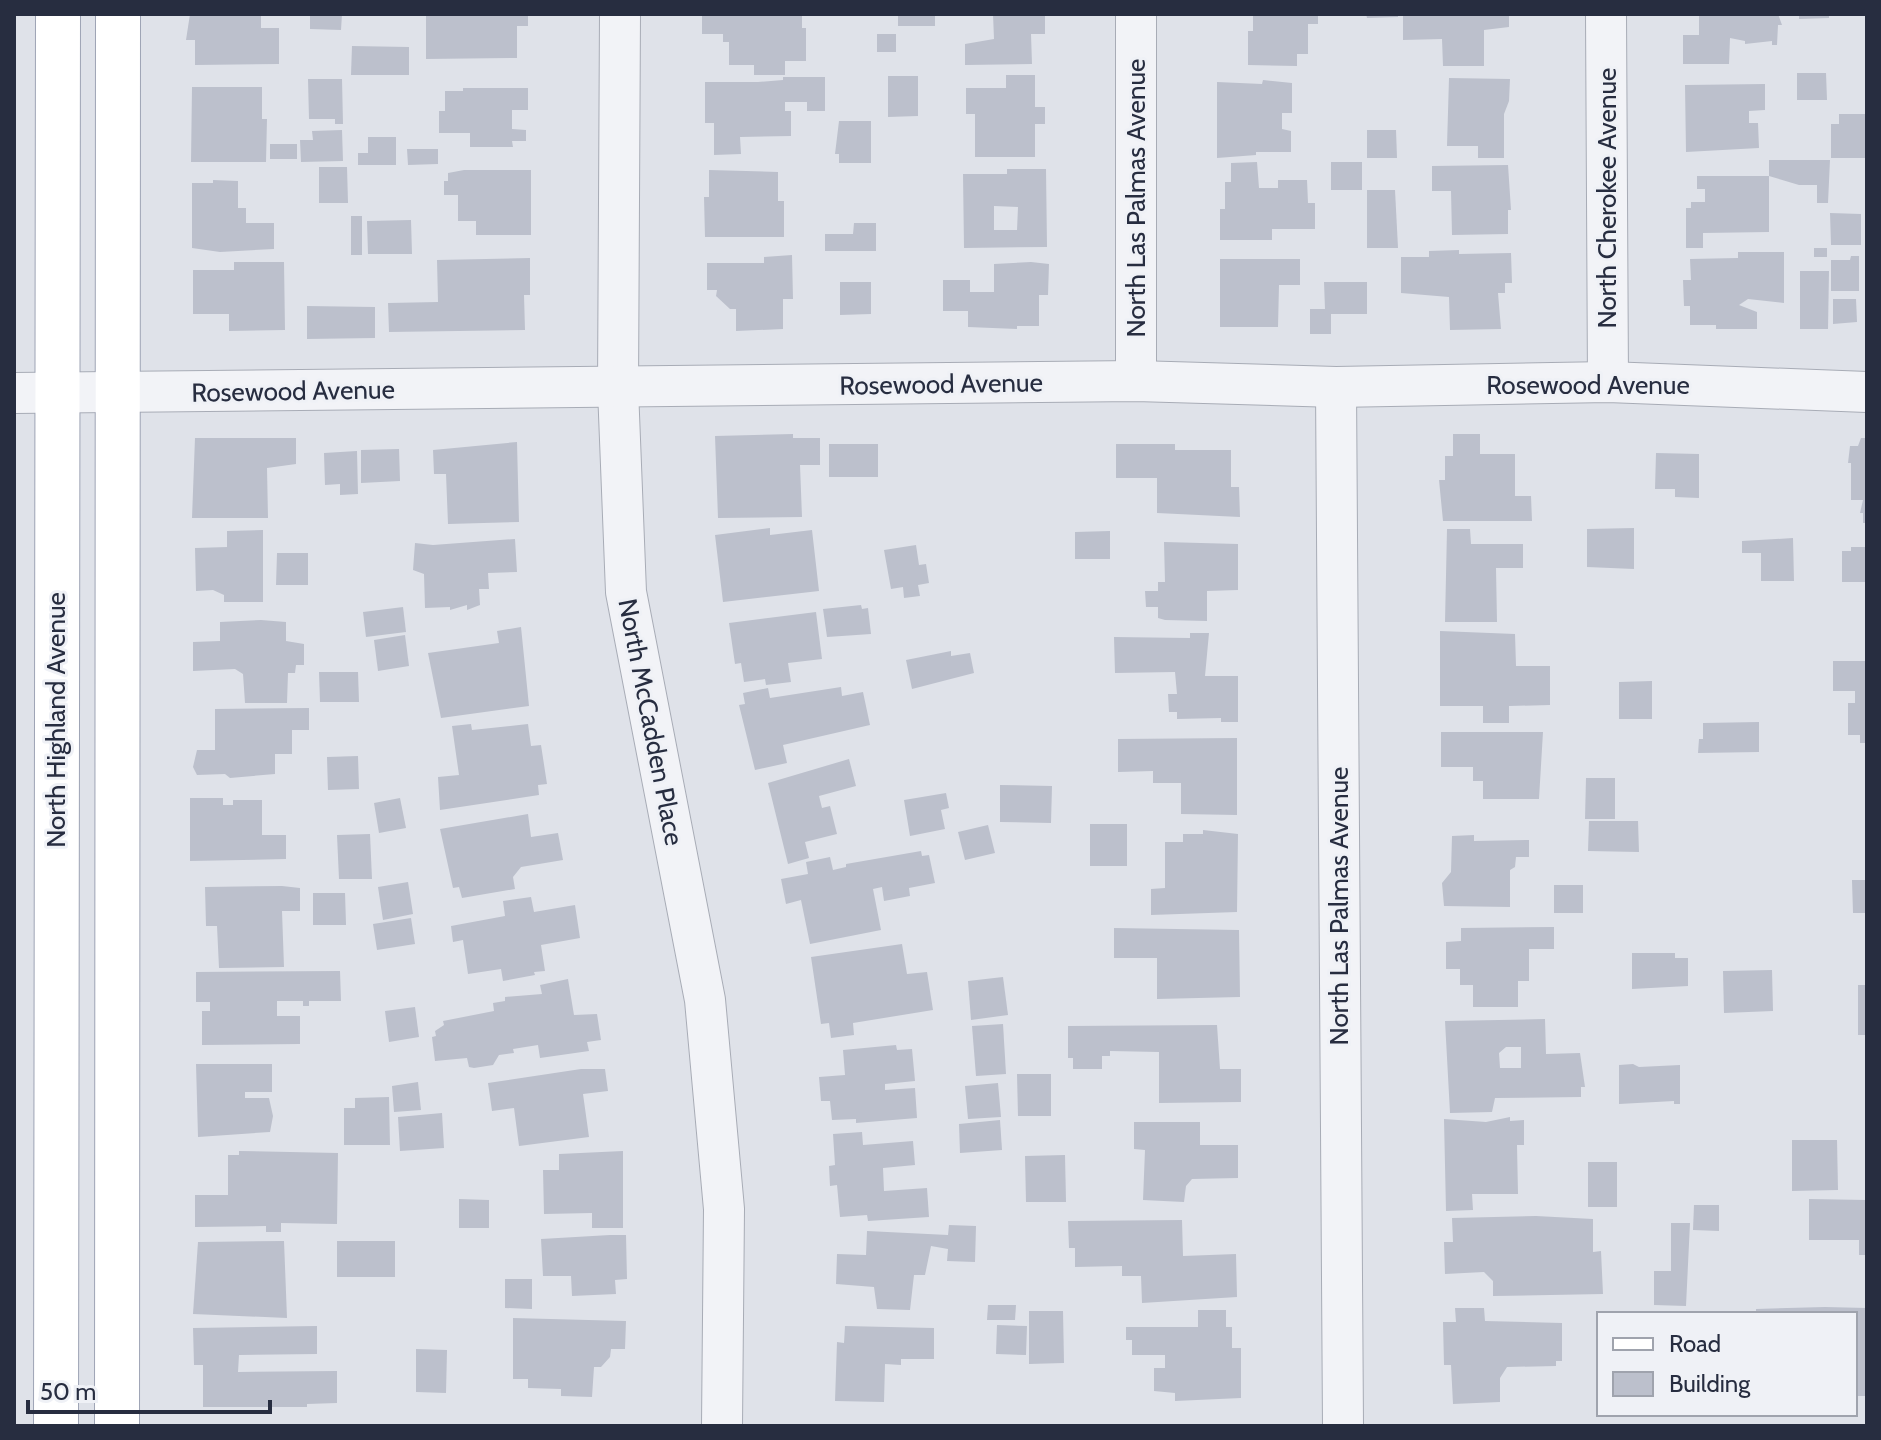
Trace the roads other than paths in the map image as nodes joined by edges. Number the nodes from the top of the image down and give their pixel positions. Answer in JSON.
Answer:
{"nodes":[{"id":1,"x":58,"y":14,"type":"edge"},
{"id":2,"x":118,"y":14,"type":"edge"},
{"id":3,"x":620,"y":14,"type":"edge"},
{"id":4,"x":1136,"y":14,"type":"edge"},
{"id":5,"x":1606,"y":14,"type":"edge"},
{"id":6,"x":1136,"y":381,"type":"junction"},
{"id":7,"x":1608,"y":382,"type":"junction"},
{"id":8,"x":1336,"y":387,"type":"junction"},
{"id":9,"x":618,"y":389,"type":"junction"},
{"id":10,"x":115,"y":392,"type":"junction"},
{"id":11,"x":1867,"y":392,"type":"edge"},
{"id":12,"x":34,"y":393,"type":"edge"},
{"id":13,"x":56,"y":1426,"type":"edge"},
{"id":14,"x":117,"y":1426,"type":"edge"},
{"id":15,"x":722,"y":1426,"type":"edge"},
{"id":16,"x":1343,"y":1426,"type":"edge"}],
"edges":[{"from":1,"to":12,"type":"main road","name":"North Highland Avenue"},
{"from":2,"to":10,"type":"main road"},
{"from":3,"to":9,"type":"street","name":"North McCadden Place"},
{"from":4,"to":6,"type":"street","name":"North Las Palmas Avenue"},
{"from":5,"to":7,"type":"street","name":"North Cherokee Avenue"},
{"from":6,"to":8,"type":"street","name":"Rosewood Avenue"},
{"from":6,"to":9,"type":"street","name":"Rosewood Avenue"},
{"from":7,"to":8,"type":"street","name":"Rosewood Avenue"},
{"from":7,"to":11,"type":"street","name":"Rosewood Avenue"},
{"from":8,"to":16,"type":"street","name":"North Las Palmas Avenue"},
{"from":9,"to":10,"type":"street","name":"Rosewood Avenue"},
{"from":9,"to":15,"type":"street","name":"North McCadden Place"},
{"from":10,"to":12,"type":"street","name":"Rosewood Avenue"},
{"from":10,"to":14,"type":"main road"},
{"from":12,"to":13,"type":"main road","name":"North Highland Avenue"}]}
